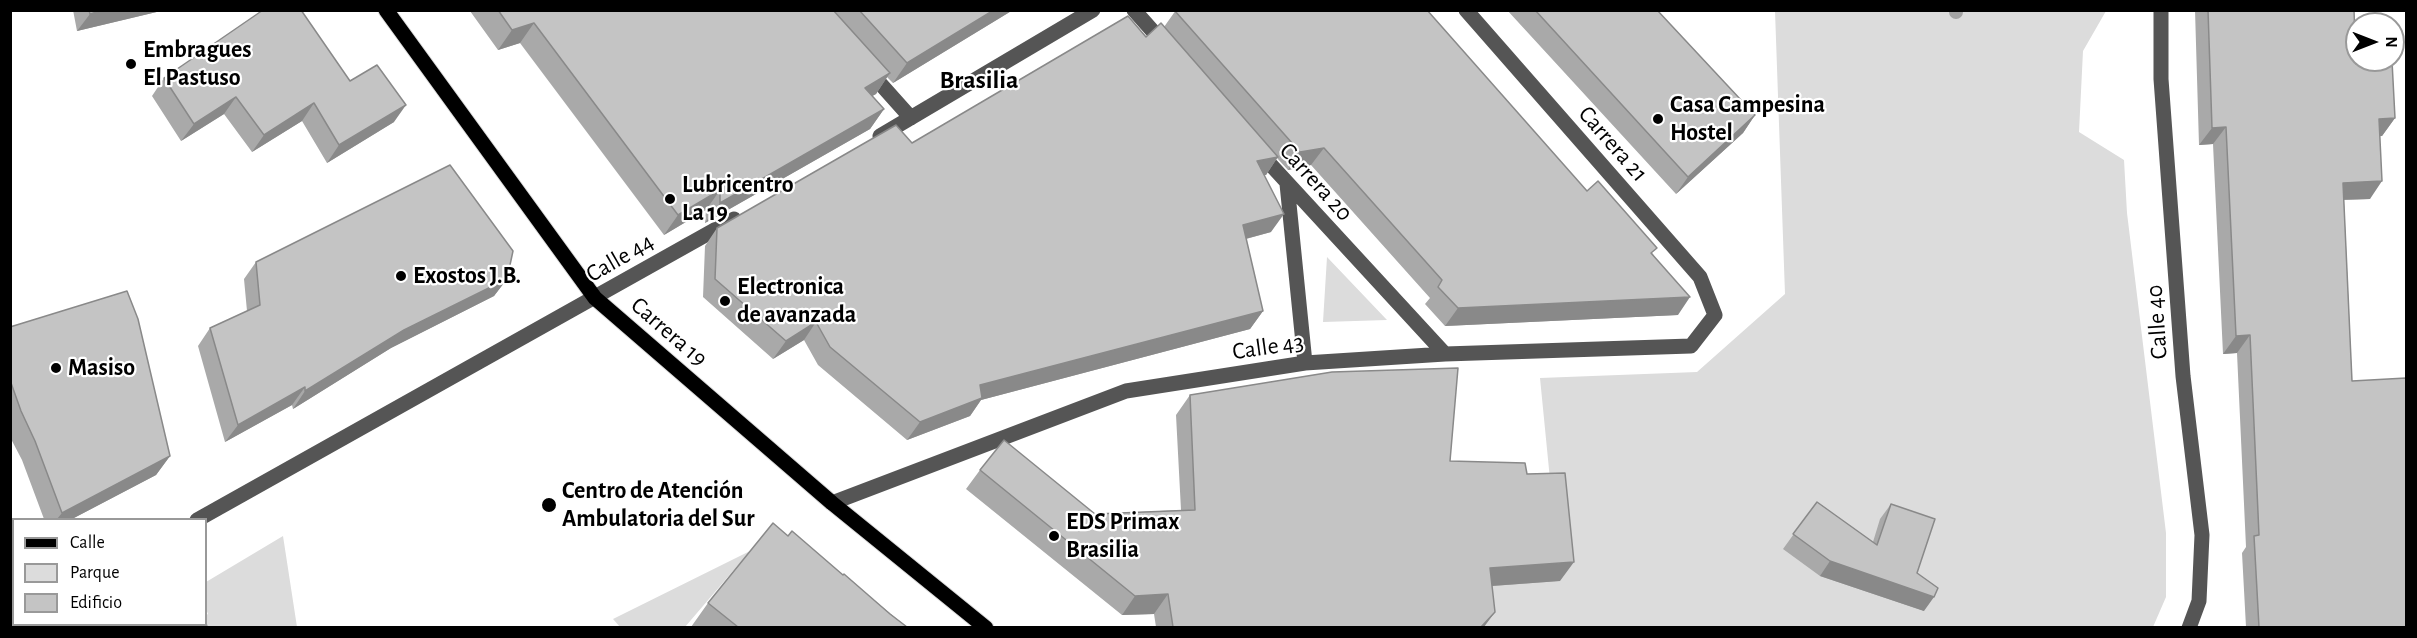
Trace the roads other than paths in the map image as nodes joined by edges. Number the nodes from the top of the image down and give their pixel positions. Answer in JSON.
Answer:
{"nodes":[{"id":1,"x":386,"y":10,"type":"edge"},
{"id":2,"x":1093,"y":10,"type":"edge"},
{"id":3,"x":1134,"y":10,"type":"edge"},
{"id":4,"x":1466,"y":10,"type":"edge"},
{"id":5,"x":2161,"y":10,"type":"edge"},
{"id":6,"x":1172,"y":54,"type":"edge"},
{"id":7,"x":859,"y":60,"type":"edge"},
{"id":8,"x":911,"y":118,"type":"junction"},
{"id":9,"x":871,"y":141,"type":"edge"},
{"id":10,"x":1249,"y":141,"type":"edge"},
{"id":11,"x":1287,"y":184,"type":"junction"},
{"id":12,"x":748,"y":211,"type":"edge"},
{"id":13,"x":595,"y":298,"type":"junction"},
{"id":14,"x":1715,"y":315,"type":"joint"},
{"id":15,"x":1444,"y":354,"type":"junction"},
{"id":16,"x":1305,"y":363,"type":"junction"},
{"id":17,"x":832,"y":503,"type":"junction"},
{"id":18,"x":199,"y":518,"type":"edge"},
{"id":19,"x":986,"y":627,"type":"edge"},
{"id":20,"x":2189,"y":627,"type":"edge"}],
"edges":[{"from":1,"to":13,"type":"main road","name":"Carrera 19"},
{"from":2,"to":8,"type":"street"},
{"from":3,"to":6,"type":"street"},
{"from":4,"to":14,"type":"street","name":"Carrera 21"},
{"from":5,"to":20,"type":"street","name":"Calle 40"},
{"from":7,"to":8,"type":"street"},
{"from":8,"to":9,"type":"street"},
{"from":10,"to":11,"type":"street","name":"Carrera 20"},
{"from":11,"to":15,"type":"street","name":"Carrera 20"},
{"from":11,"to":16,"type":"street"},
{"from":12,"to":13,"type":"street","name":"Calle 44"},
{"from":13,"to":17,"type":"main road","name":"Carrera 19"},
{"from":13,"to":18,"type":"street","name":"Calle 44"},
{"from":14,"to":15,"type":"street","name":"Calle 43"},
{"from":15,"to":16,"type":"street","name":"Calle 43"},
{"from":16,"to":17,"type":"street","name":"Calle 43"},
{"from":17,"to":19,"type":"main road","name":"Carrera 19"}]}
